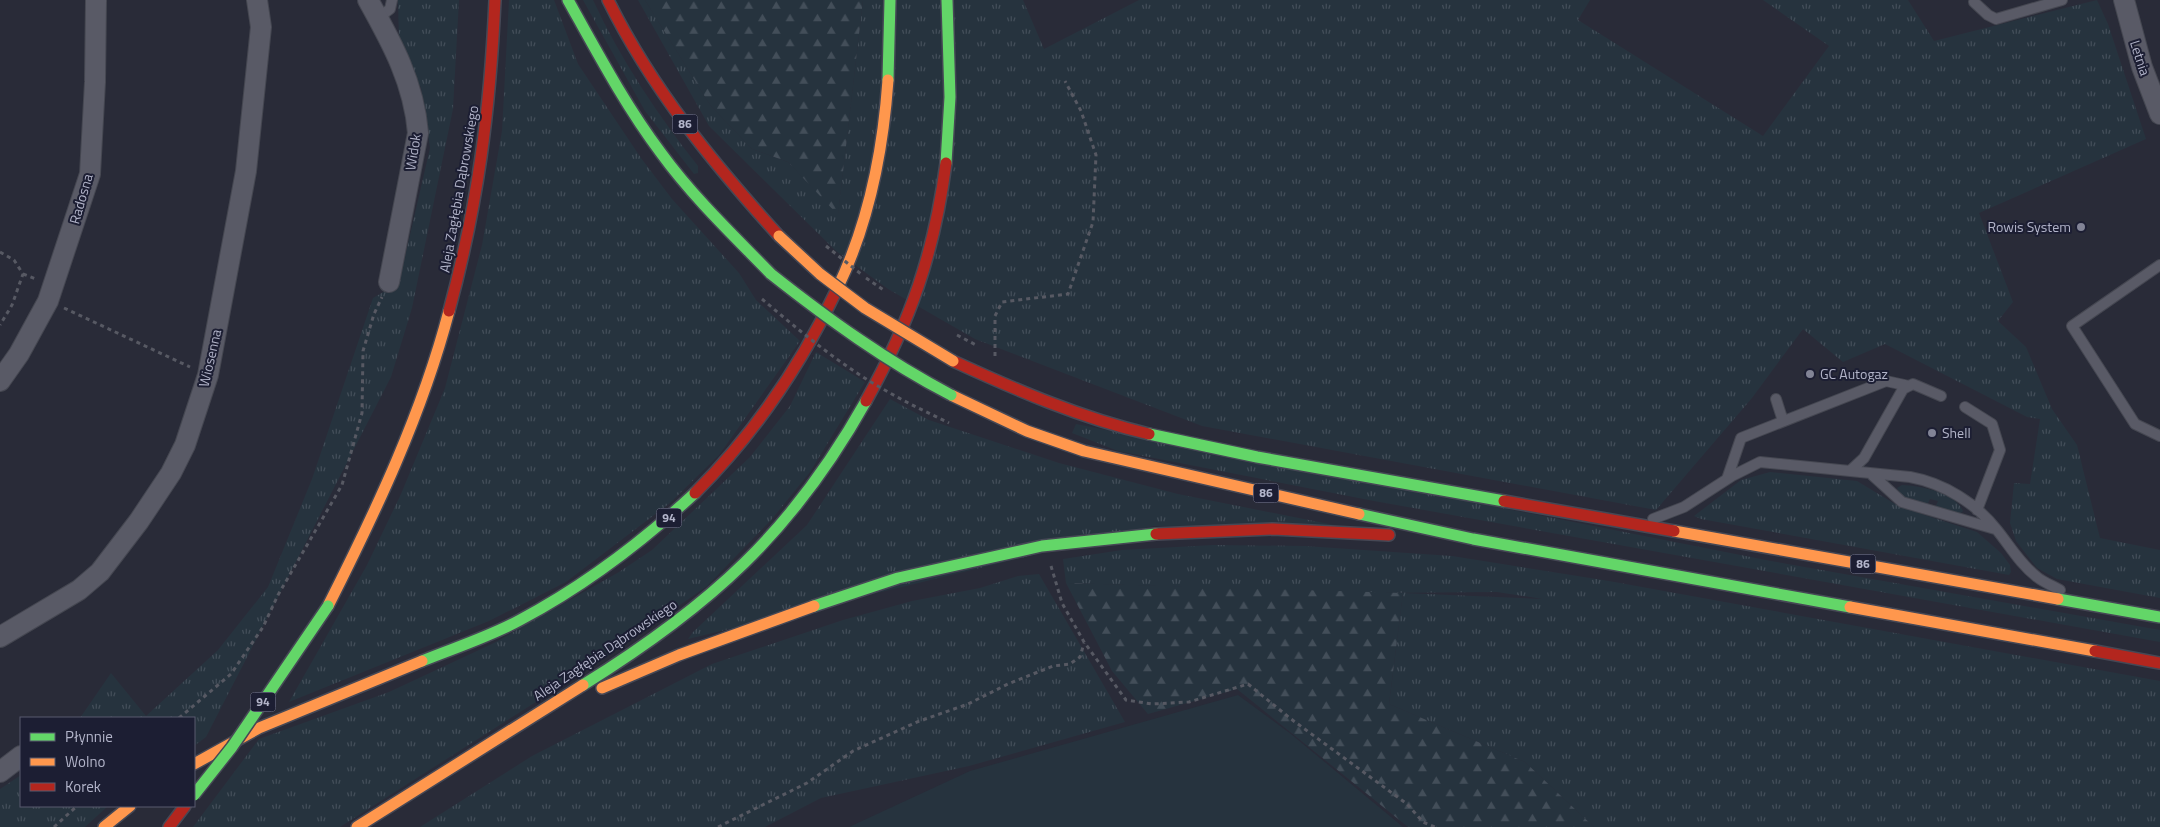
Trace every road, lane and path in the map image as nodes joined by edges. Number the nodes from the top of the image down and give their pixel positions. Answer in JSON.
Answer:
{"nodes":[{"id":1,"x":96,"y":0,"type":"edge"},
{"id":2,"x":257,"y":0,"type":"edge"},
{"id":3,"x":368,"y":0,"type":"edge"},
{"id":4,"x":392,"y":0,"type":"edge"},
{"id":5,"x":495,"y":0,"type":"edge"},
{"id":6,"x":568,"y":0,"type":"edge"},
{"id":7,"x":608,"y":0,"type":"edge"},
{"id":8,"x":890,"y":0,"type":"edge"},
{"id":9,"x":947,"y":0,"type":"edge"},
{"id":10,"x":2060,"y":0,"type":"edge"},
{"id":11,"x":2124,"y":0,"type":"edge"},
{"id":12,"x":1974,"y":2,"type":"dead end"},
{"id":13,"x":378,"y":18,"type":"junction"},
{"id":14,"x":1065,"y":81,"type":"dead end"},
{"id":15,"x":2160,"y":114,"type":"edge"},
{"id":16,"x":822,"y":243,"type":"dead end"},
{"id":17,"x":0,"y":252,"type":"edge"},
{"id":18,"x":2160,"y":265,"type":"edge"},
{"id":19,"x":23,"y":274,"type":"junction"},
{"id":20,"x":40,"y":281,"type":"dead end"},
{"id":21,"x":389,"y":282,"type":"joint"},
{"id":22,"x":893,"y":297,"type":"dead end"},
{"id":23,"x":762,"y":299,"type":"dead end"},
{"id":24,"x":48,"y":301,"type":"junction"},
{"id":25,"x":0,"y":325,"type":"edge"},
{"id":26,"x":954,"y":333,"type":"dead end"},
{"id":27,"x":976,"y":345,"type":"dead end"},
{"id":28,"x":208,"y":375,"type":"junction"},
{"id":29,"x":996,"y":381,"type":"junction"},
{"id":30,"x":0,"y":382,"type":"edge"},
{"id":31,"x":1909,"y":386,"type":"junction"},
{"id":32,"x":1941,"y":396,"type":"dead end"},
{"id":33,"x":1776,"y":399,"type":"dead end"},
{"id":34,"x":1964,"y":407,"type":"dead end"},
{"id":35,"x":1783,"y":421,"type":"junction"},
{"id":36,"x":949,"y":423,"type":"dead end"},
{"id":37,"x":2160,"y":436,"type":"edge"},
{"id":38,"x":1850,"y":471,"type":"junction"},
{"id":39,"x":1870,"y":473,"type":"junction"},
{"id":40,"x":1727,"y":479,"type":"junction"},
{"id":41,"x":1977,"y":510,"type":"junction"},
{"id":42,"x":1640,"y":524,"type":"junction"},
{"id":43,"x":1996,"y":529,"type":"junction"},
{"id":44,"x":1473,"y":539,"type":"junction"},
{"id":45,"x":1042,"y":546,"type":"junction"},
{"id":46,"x":2086,"y":603,"type":"junction"},
{"id":47,"x":2160,"y":617,"type":"edge"},
{"id":48,"x":0,"y":637,"type":"edge"},
{"id":49,"x":1084,"y":642,"type":"junction"},
{"id":50,"x":2160,"y":663,"type":"edge"},
{"id":51,"x":180,"y":717,"type":"edge"},
{"id":52,"x":515,"y":727,"type":"junction"},
{"id":53,"x":20,"y":757,"type":"edge"},
{"id":54,"x":195,"y":763,"type":"edge"},
{"id":55,"x":0,"y":772,"type":"edge"},
{"id":56,"x":195,"y":794,"type":"edge"},
{"id":57,"x":76,"y":807,"type":"edge"},
{"id":58,"x":129,"y":807,"type":"edge"},
{"id":59,"x":184,"y":807,"type":"edge"},
{"id":60,"x":54,"y":827,"type":"edge"},
{"id":61,"x":104,"y":827,"type":"edge"},
{"id":62,"x":169,"y":827,"type":"edge"},
{"id":63,"x":357,"y":827,"type":"edge"},
{"id":64,"x":718,"y":827,"type":"edge"},
{"id":65,"x":1435,"y":827,"type":"edge"}],
"edges":[{"from":1,"to":24,"type":"street","name":"Radosna"},
{"from":2,"to":28,"type":"street","name":"Wiosenna"},
{"from":3,"to":13,"type":"street","name":"Widok"},
{"from":4,"to":13,"type":"lane"},
{"from":5,"to":56,"type":"main road","name":"Aleja Zagłębia Dąbrowskiego","number":"94","bridge":true},
{"from":6,"to":44,"type":"main road","number":"86","bridge":true},
{"from":7,"to":29,"type":"main road","number":"86","bridge":true},
{"from":8,"to":54,"type":"main road","number":"94"},
{"from":9,"to":52,"type":"main road","name":"Aleja Zagłębia Dąbrowskiego"},
{"from":10,"to":12,"type":"lane"},
{"from":11,"to":15,"type":"street","name":"Letnia"},
{"from":13,"to":21,"type":"street","name":"Widok"},
{"from":14,"to":29,"type":"path"},
{"from":16,"to":22,"type":"path","bridge":true},
{"from":17,"to":19,"type":"path"},
{"from":18,"to":37,"type":"lane"},
{"from":19,"to":20,"type":"path"},
{"from":19,"to":25,"type":"path"},
{"from":21,"to":51,"type":"path"},
{"from":23,"to":36,"type":"path","bridge":true},
{"from":24,"to":28,"type":"path"},
{"from":24,"to":30,"type":"street","name":"Radosna"},
{"from":26,"to":27,"type":"path","bridge":true},
{"from":28,"to":48,"type":"street","name":"Wiosenna"},
{"from":29,"to":42,"type":"main road","number":"86"},
{"from":31,"to":32,"type":"lane"},
{"from":31,"to":35,"type":"lane"},
{"from":31,"to":38,"type":"lane"},
{"from":33,"to":35,"type":"lane"},
{"from":34,"to":41,"type":"lane"},
{"from":35,"to":40,"type":"lane"},
{"from":38,"to":39,"type":"lane"},
{"from":38,"to":40,"type":"lane"},
{"from":39,"to":41,"type":"lane"},
{"from":39,"to":43,"type":"lane"},
{"from":40,"to":42,"type":"lane"},
{"from":41,"to":43,"type":"lane"},
{"from":42,"to":46,"type":"main road","number":"86"},
{"from":43,"to":46,"type":"lane"},
{"from":44,"to":45,"type":"main road"},
{"from":44,"to":50,"type":"main road","number":"86"},
{"from":45,"to":49,"type":"path"},
{"from":45,"to":52,"type":"main road"},
{"from":46,"to":47,"type":"main road","number":"86"},
{"from":49,"to":64,"type":"path"},
{"from":49,"to":65,"type":"path"},
{"from":52,"to":63,"type":"main road","name":"Aleja Zagłębia Dąbrowskiego"},
{"from":53,"to":55,"type":"street"},
{"from":57,"to":60,"type":"path"},
{"from":58,"to":61,"type":"main road"},
{"from":59,"to":62,"type":"main road"}]}
